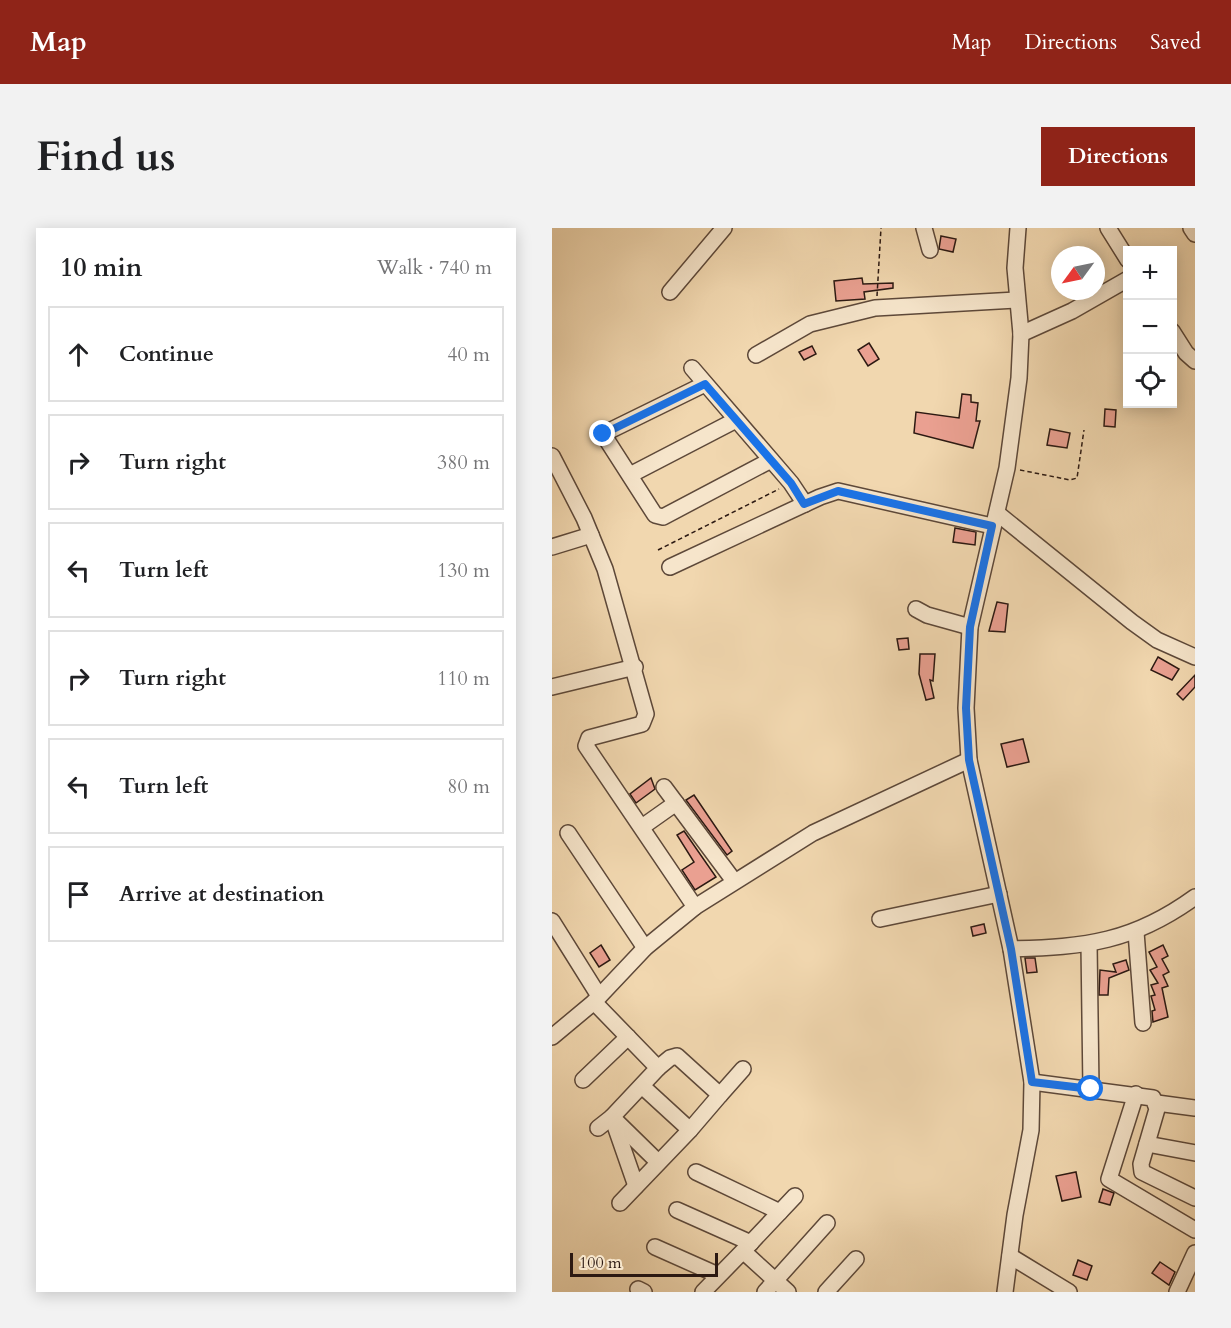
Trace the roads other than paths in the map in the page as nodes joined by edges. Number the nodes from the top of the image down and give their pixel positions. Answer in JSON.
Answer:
{"nodes":[{"id":1,"x":724,"y":228,"type":"edge"},
{"id":2,"x":924,"y":228,"type":"edge"},
{"id":3,"x":1018,"y":228,"type":"edge"},
{"id":4,"x":1108,"y":228,"type":"edge"},
{"id":5,"x":1191,"y":228,"type":"edge"},
{"id":6,"x":1195,"y":234,"type":"edge"},
{"id":7,"x":930,"y":250,"type":"dead end"},
{"id":8,"x":1123,"y":252,"type":"edge"},
{"id":9,"x":1123,"y":282,"type":"edge"},
{"id":10,"x":670,"y":292,"type":"dead end"},
{"id":11,"x":1016,"y":300,"type":"junction"},
{"id":12,"x":1021,"y":334,"type":"junction"},
{"id":13,"x":1177,"y":337,"type":"edge"},
{"id":14,"x":756,"y":355,"type":"dead end"},
{"id":15,"x":1195,"y":361,"type":"edge"},
{"id":16,"x":692,"y":368,"type":"dead end"},
{"id":17,"x":705,"y":384,"type":"junction"},
{"id":18,"x":736,"y":420,"type":"junction"},
{"id":19,"x":552,"y":456,"type":"edge"},
{"id":20,"x":771,"y":460,"type":"junction"},
{"id":21,"x":630,"y":475,"type":"junction"},
{"id":22,"x":804,"y":504,"type":"junction"},
{"id":23,"x":995,"y":519,"type":"junction"},
{"id":24,"x":591,"y":535,"type":"junction"},
{"id":25,"x":552,"y":547,"type":"edge"},
{"id":26,"x":670,"y":567,"type":"dead end"},
{"id":27,"x":916,"y":609,"type":"dead end"},
{"id":28,"x":970,"y":627,"type":"junction"},
{"id":29,"x":1195,"y":657,"type":"edge"},
{"id":30,"x":635,"y":667,"type":"junction"},
{"id":31,"x":552,"y":687,"type":"edge"},
{"id":32,"x":969,"y":760,"type":"junction"},
{"id":33,"x":664,"y":787,"type":"dead end"},
{"id":34,"x":676,"y":803,"type":"junction"},
{"id":35,"x":642,"y":827,"type":"junction"},
{"id":36,"x":568,"y":833,"type":"dead end"},
{"id":37,"x":734,"y":881,"type":"junction"},
{"id":38,"x":999,"y":894,"type":"junction"},
{"id":39,"x":1195,"y":897,"type":"edge"},
{"id":40,"x":695,"y":907,"type":"junction"},
{"id":41,"x":879,"y":919,"type":"dead end"},
{"id":42,"x":552,"y":921,"type":"edge"},
{"id":43,"x":1136,"y":932,"type":"junction"},
{"id":44,"x":1089,"y":944,"type":"junction"},
{"id":45,"x":645,"y":948,"type":"junction"},
{"id":46,"x":1011,"y":949,"type":"junction"},
{"id":47,"x":596,"y":999,"type":"junction"},
{"id":48,"x":1143,"y":1023,"type":"dead end"},
{"id":49,"x":552,"y":1037,"type":"edge"},
{"id":50,"x":628,"y":1037,"type":"junction"},
{"id":51,"x":658,"y":1068,"type":"junction"},
{"id":52,"x":743,"y":1069,"type":"dead end"},
{"id":53,"x":583,"y":1080,"type":"dead end"},
{"id":54,"x":1032,"y":1082,"type":"junction"},
{"id":55,"x":642,"y":1086,"type":"junction"},
{"id":56,"x":1091,"y":1089,"type":"junction"},
{"id":57,"x":1136,"y":1094,"type":"junction"},
{"id":58,"x":720,"y":1095,"type":"junction"},
{"id":59,"x":1157,"y":1103,"type":"junction"},
{"id":60,"x":1195,"y":1108,"type":"edge"},
{"id":61,"x":612,"y":1117,"type":"junction"},
{"id":62,"x":598,"y":1128,"type":"dead end"},
{"id":63,"x":690,"y":1130,"type":"junction"},
{"id":64,"x":1147,"y":1144,"type":"junction"},
{"id":65,"x":1195,"y":1153,"type":"edge"},
{"id":66,"x":658,"y":1161,"type":"junction"},
{"id":67,"x":696,"y":1172,"type":"dead end"},
{"id":68,"x":636,"y":1186,"type":"junction"},
{"id":69,"x":795,"y":1196,"type":"dead end"},
{"id":70,"x":1195,"y":1198,"type":"edge"},
{"id":71,"x":620,"y":1203,"type":"dead end"},
{"id":72,"x":676,"y":1210,"type":"dead end"},
{"id":73,"x":780,"y":1212,"type":"junction"},
{"id":74,"x":827,"y":1223,"type":"dead end"},
{"id":75,"x":1195,"y":1230,"type":"edge"},
{"id":76,"x":655,"y":1247,"type":"dead end"},
{"id":77,"x":747,"y":1247,"type":"junction"},
{"id":78,"x":1195,"y":1252,"type":"edge"},
{"id":79,"x":1010,"y":1256,"type":"junction"},
{"id":80,"x":856,"y":1259,"type":"dead end"},
{"id":81,"x":718,"y":1275,"type":"junction"},
{"id":82,"x":770,"y":1286,"type":"edge"},
{"id":83,"x":703,"y":1292,"type":"edge"},
{"id":84,"x":788,"y":1292,"type":"edge"},
{"id":85,"x":826,"y":1292,"type":"edge"},
{"id":86,"x":1005,"y":1292,"type":"edge"},
{"id":87,"x":1069,"y":1292,"type":"edge"},
{"id":88,"x":1177,"y":1292,"type":"edge"}],
"edges":[{"from":1,"to":10,"type":"street"},
{"from":2,"to":7,"type":"street"},
{"from":3,"to":11,"type":"street"},
{"from":4,"to":8,"type":"street"},
{"from":5,"to":6,"type":"street"},
{"from":9,"to":12,"type":"street"},
{"from":11,"to":12,"type":"street"},
{"from":11,"to":14,"type":"street"},
{"from":12,"to":23,"type":"street"},
{"from":13,"to":15,"type":"street"},
{"from":16,"to":17,"type":"street"},
{"from":17,"to":18,"type":"street"},
{"from":17,"to":21,"type":"street"},
{"from":18,"to":20,"type":"street"},
{"from":18,"to":21,"type":"street"},
{"from":19,"to":24,"type":"street"},
{"from":20,"to":21,"type":"street"},
{"from":20,"to":22,"type":"street"},
{"from":22,"to":23,"type":"street"},
{"from":22,"to":26,"type":"street"},
{"from":23,"to":28,"type":"street"},
{"from":23,"to":29,"type":"street"},
{"from":24,"to":25,"type":"street"},
{"from":24,"to":30,"type":"street"},
{"from":27,"to":28,"type":"street"},
{"from":28,"to":32,"type":"street"},
{"from":30,"to":31,"type":"street"},
{"from":30,"to":35,"type":"street"},
{"from":32,"to":37,"type":"street"},
{"from":32,"to":38,"type":"street"},
{"from":33,"to":34,"type":"street"},
{"from":34,"to":35,"type":"street"},
{"from":34,"to":37,"type":"street"},
{"from":35,"to":40,"type":"street"},
{"from":36,"to":45,"type":"street"},
{"from":37,"to":40,"type":"street"},
{"from":38,"to":41,"type":"street"},
{"from":38,"to":46,"type":"street"},
{"from":39,"to":43,"type":"street"},
{"from":40,"to":45,"type":"street"},
{"from":42,"to":47,"type":"street"},
{"from":43,"to":44,"type":"street"},
{"from":43,"to":48,"type":"street"},
{"from":44,"to":46,"type":"street"},
{"from":44,"to":56,"type":"street"},
{"from":45,"to":47,"type":"street"},
{"from":46,"to":54,"type":"street"},
{"from":47,"to":49,"type":"street"},
{"from":47,"to":50,"type":"street"},
{"from":50,"to":51,"type":"street"},
{"from":50,"to":53,"type":"street"},
{"from":51,"to":55,"type":"street"},
{"from":51,"to":58,"type":"street"},
{"from":52,"to":58,"type":"street"},
{"from":54,"to":56,"type":"street"},
{"from":54,"to":79,"type":"street"},
{"from":55,"to":61,"type":"street"},
{"from":55,"to":63,"type":"street"},
{"from":56,"to":57,"type":"street"},
{"from":57,"to":59,"type":"street"},
{"from":57,"to":75,"type":"street"},
{"from":58,"to":63,"type":"street"},
{"from":59,"to":60,"type":"street"},
{"from":59,"to":64,"type":"street"},
{"from":61,"to":62,"type":"street"},
{"from":61,"to":66,"type":"street"},
{"from":61,"to":68,"type":"street"},
{"from":63,"to":66,"type":"street"},
{"from":64,"to":65,"type":"street"},
{"from":64,"to":70,"type":"street"},
{"from":66,"to":68,"type":"street"},
{"from":67,"to":73,"type":"street"},
{"from":68,"to":71,"type":"street"},
{"from":69,"to":73,"type":"street"},
{"from":72,"to":77,"type":"street"},
{"from":73,"to":77,"type":"street"},
{"from":74,"to":82,"type":"street"},
{"from":76,"to":81,"type":"street"},
{"from":77,"to":81,"type":"street"},
{"from":77,"to":82,"type":"street"},
{"from":78,"to":88,"type":"street"},
{"from":79,"to":86,"type":"street"},
{"from":79,"to":87,"type":"street"},
{"from":80,"to":85,"type":"street"},
{"from":81,"to":83,"type":"street"},
{"from":82,"to":84,"type":"street"}]}
